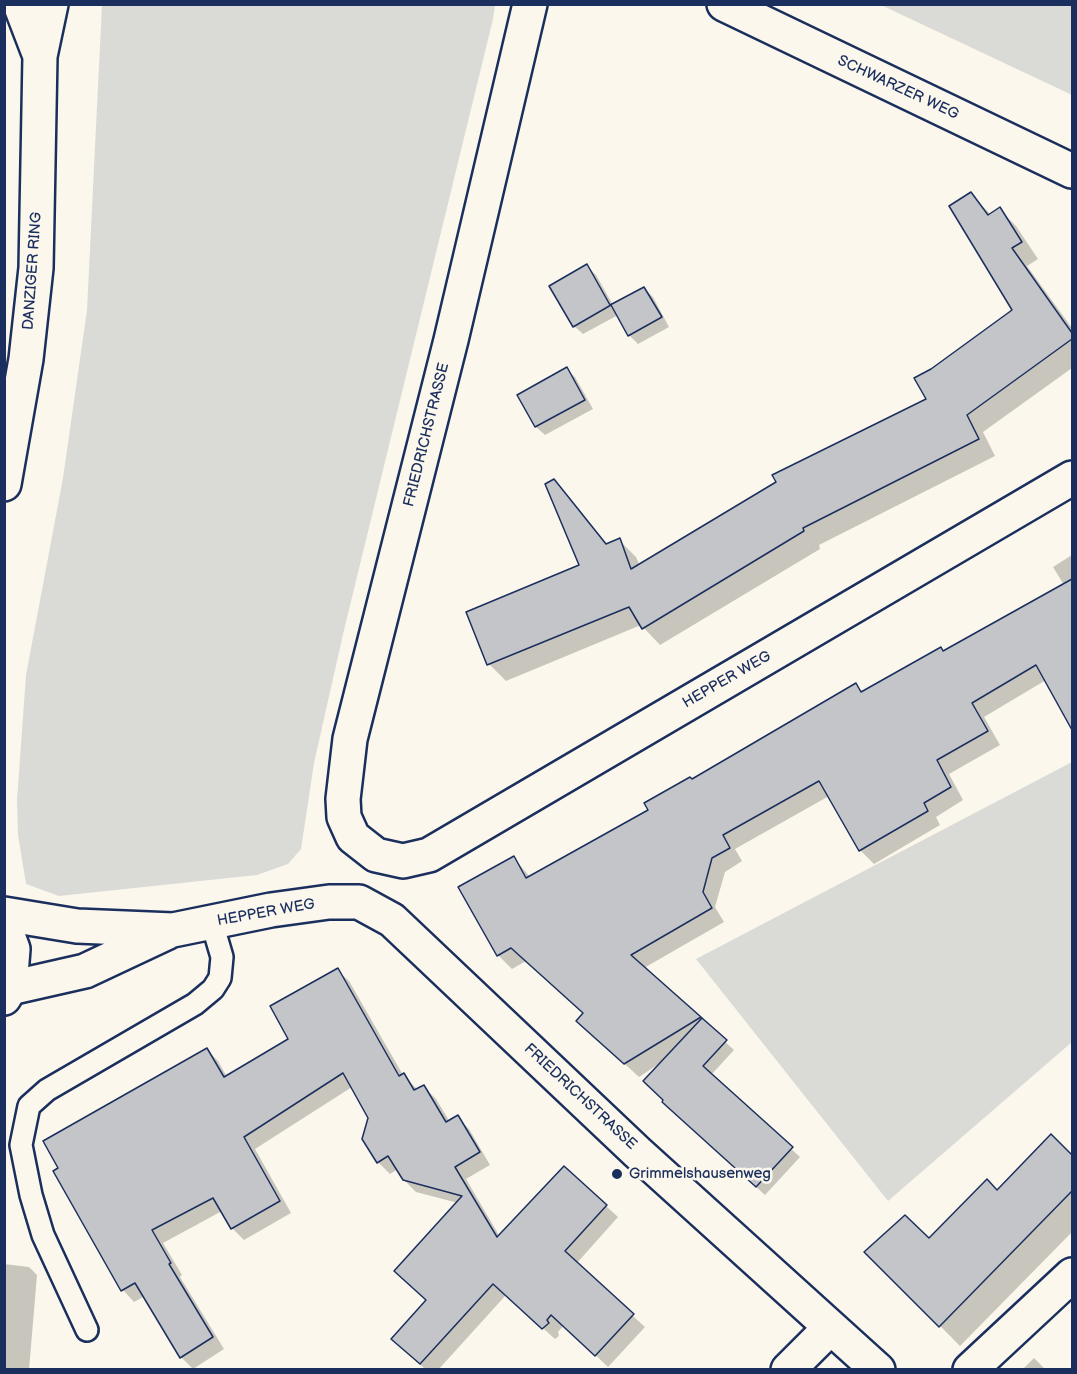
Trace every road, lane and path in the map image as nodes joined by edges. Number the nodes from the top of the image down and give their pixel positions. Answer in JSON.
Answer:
{"nodes":[{"id":1,"x":20,"y":4,"type":"edge"},
{"id":2,"x":51,"y":4,"type":"edge"},
{"id":3,"x":530,"y":4,"type":"edge"},
{"id":4,"x":724,"y":4,"type":"edge"},
{"id":5,"x":40,"y":56,"type":"junction"},
{"id":6,"x":1072,"y":171,"type":"edge"},
{"id":7,"x":1072,"y":478,"type":"edge"},
{"id":8,"x":4,"y":484,"type":"edge"},
{"id":9,"x":376,"y":855,"type":"joint"},
{"id":10,"x":359,"y":902,"type":"joint"},
{"id":11,"x":4,"y":914,"type":"edge"},
{"id":12,"x":212,"y":922,"type":"junction"},
{"id":13,"x":4,"y":925,"type":"edge"},
{"id":14,"x":173,"y":930,"type":"junction"},
{"id":15,"x":7,"y":993,"type":"edge"},
{"id":16,"x":1072,"y":1275,"type":"edge"},
{"id":17,"x":830,"y":1328,"type":"junction"},
{"id":18,"x":87,"y":1330,"type":"dead end"},
{"id":19,"x":788,"y":1370,"type":"edge"},
{"id":20,"x":878,"y":1370,"type":"edge"},
{"id":21,"x":970,"y":1370,"type":"edge"}],
"edges":[{"from":1,"to":5,"type":"street","name":"DANZIGER RING"},
{"from":2,"to":5,"type":"street","name":"DANZIGER RING"},
{"from":3,"to":9,"type":"street","name":"FRIEDRICHSTRASSE"},
{"from":4,"to":6,"type":"street","name":"SCHWARZER WEG"},
{"from":5,"to":8,"type":"street","name":"DANZIGER RING"},
{"from":7,"to":9,"type":"street","name":"HEPPER WEG"},
{"from":10,"to":12,"type":"street","name":"HEPPER WEG"},
{"from":10,"to":17,"type":"street","name":"FRIEDRICHSTRASSE"},
{"from":11,"to":14,"type":"street","name":"HEPPER WEG"},
{"from":12,"to":14,"type":"street","name":"HEPPER WEG"},
{"from":12,"to":18,"type":"lane"},
{"from":13,"to":15,"type":"street"},
{"from":14,"to":15,"type":"street","name":"HEPPER WEG"},
{"from":16,"to":21,"type":"street"},
{"from":17,"to":19,"type":"street"},
{"from":17,"to":20,"type":"street","name":"FRIEDRICHSTRASSE"}]}
